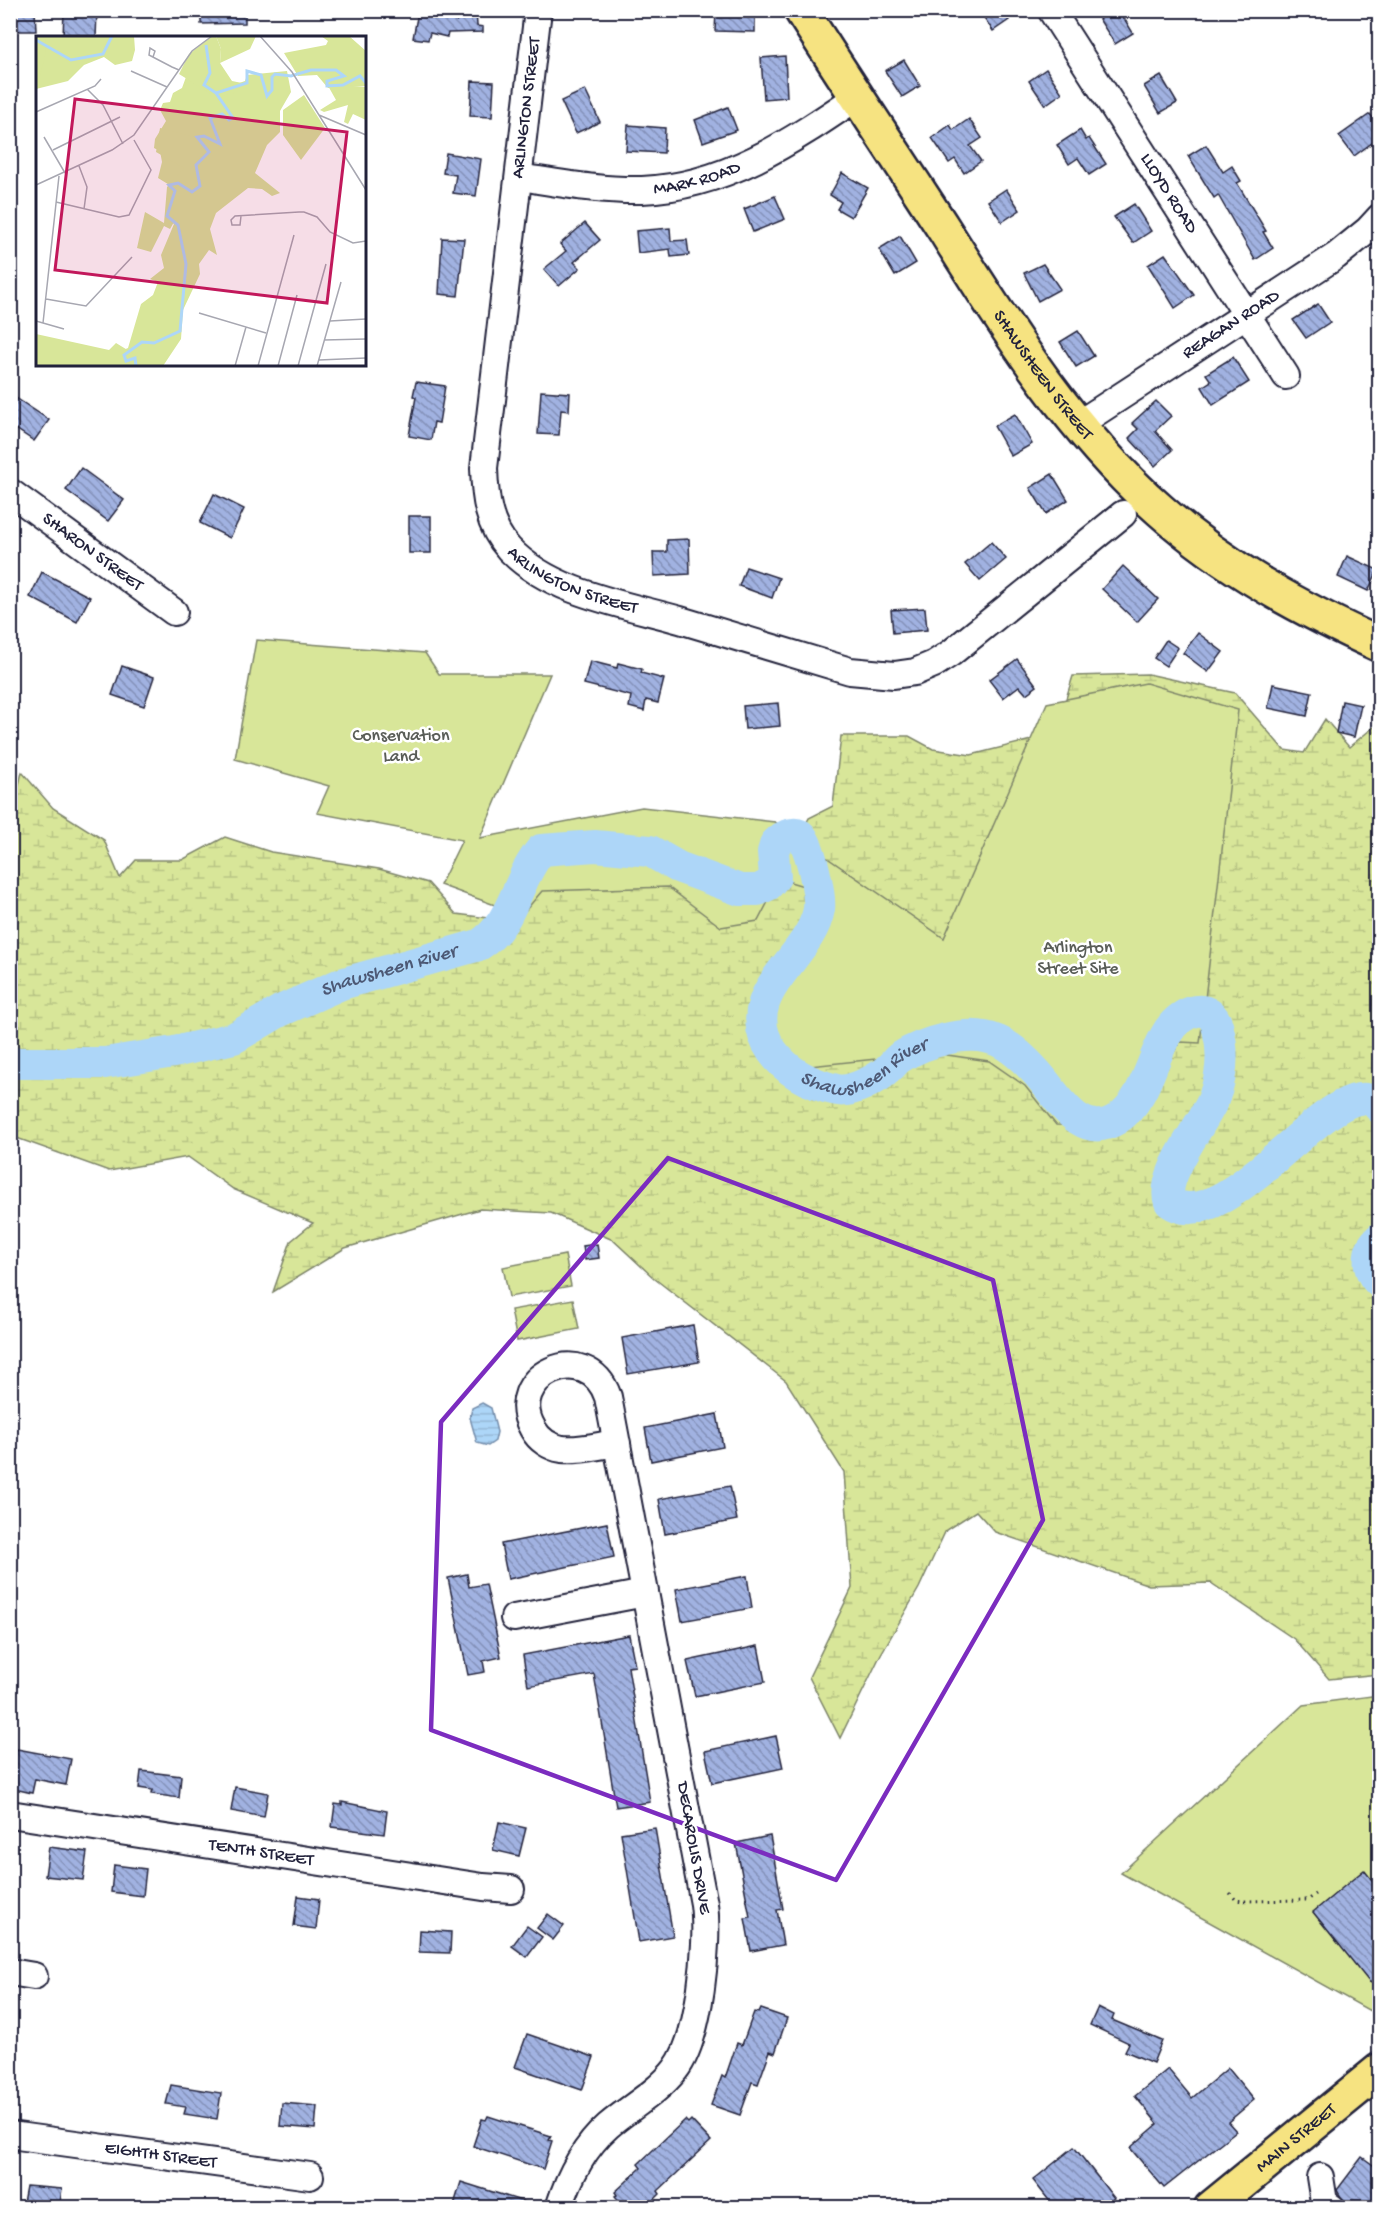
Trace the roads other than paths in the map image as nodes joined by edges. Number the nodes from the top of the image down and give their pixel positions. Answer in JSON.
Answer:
{"nodes":[{"id":1,"x":538,"y":10,"type":"edge"},
{"id":2,"x":801,"y":10,"type":"edge"},
{"id":3,"x":1051,"y":10,"type":"edge"},
{"id":4,"x":857,"y":97,"type":"junction"},
{"id":5,"x":519,"y":177,"type":"junction"},
{"id":6,"x":1380,"y":217,"type":"edge"},
{"id":7,"x":1246,"y":314,"type":"junction"},
{"id":8,"x":1286,"y":376,"type":"dead end"},
{"id":9,"x":1077,"y":425,"type":"junction"},
{"id":10,"x":10,"y":492,"type":"edge"},
{"id":11,"x":1123,"y":514,"type":"dead end"},
{"id":12,"x":174,"y":612,"type":"dead end"},
{"id":13,"x":1380,"y":645,"type":"edge"},
{"id":14,"x":617,"y":1443,"type":"dead end"},
{"id":15,"x":645,"y":1593,"type":"junction"},
{"id":16,"x":514,"y":1617,"type":"dead end"},
{"id":17,"x":10,"y":1814,"type":"edge"},
{"id":18,"x":512,"y":1889,"type":"dead end"},
{"id":19,"x":1380,"y":2070,"type":"edge"},
{"id":20,"x":10,"y":2134,"type":"edge"},
{"id":21,"x":310,"y":2176,"type":"dead end"},
{"id":22,"x":1320,"y":2177,"type":"dead end"},
{"id":23,"x":559,"y":2208,"type":"edge"},
{"id":24,"x":1211,"y":2208,"type":"edge"},
{"id":25,"x":1332,"y":2208,"type":"edge"}],
"edges":[{"from":1,"to":5,"type":"street","name":"ARLINGTON STREET"},
{"from":2,"to":4,"type":"main road","name":"SHAWSHEEN STREET"},
{"from":3,"to":7,"type":"street","name":"LLOYD ROAD"},
{"from":4,"to":5,"type":"street","name":"MARK ROAD"},
{"from":4,"to":9,"type":"main road","name":"SHAWSHEEN STREET"},
{"from":5,"to":11,"type":"street","name":"ARLINGTON STREET"},
{"from":6,"to":7,"type":"street","name":"REAGAN ROAD"},
{"from":7,"to":8,"type":"street","name":"LLOYD ROAD"},
{"from":7,"to":9,"type":"street","name":"REAGAN ROAD"},
{"from":9,"to":13,"type":"main road","name":"SHAWSHEEN STREET"},
{"from":10,"to":12,"type":"street","name":"SHARON STREET"},
{"from":14,"to":15,"type":"street","name":"DECAROLIS DRIVE"},
{"from":15,"to":16,"type":"street"},
{"from":15,"to":23,"type":"street","name":"DECAROLIS DRIVE"},
{"from":17,"to":18,"type":"street","name":"TENTH STREET"},
{"from":19,"to":24,"type":"main road","name":"MAIN STREET"},
{"from":20,"to":21,"type":"street","name":"EIGHTH STREET"},
{"from":22,"to":25,"type":"street"}]}
